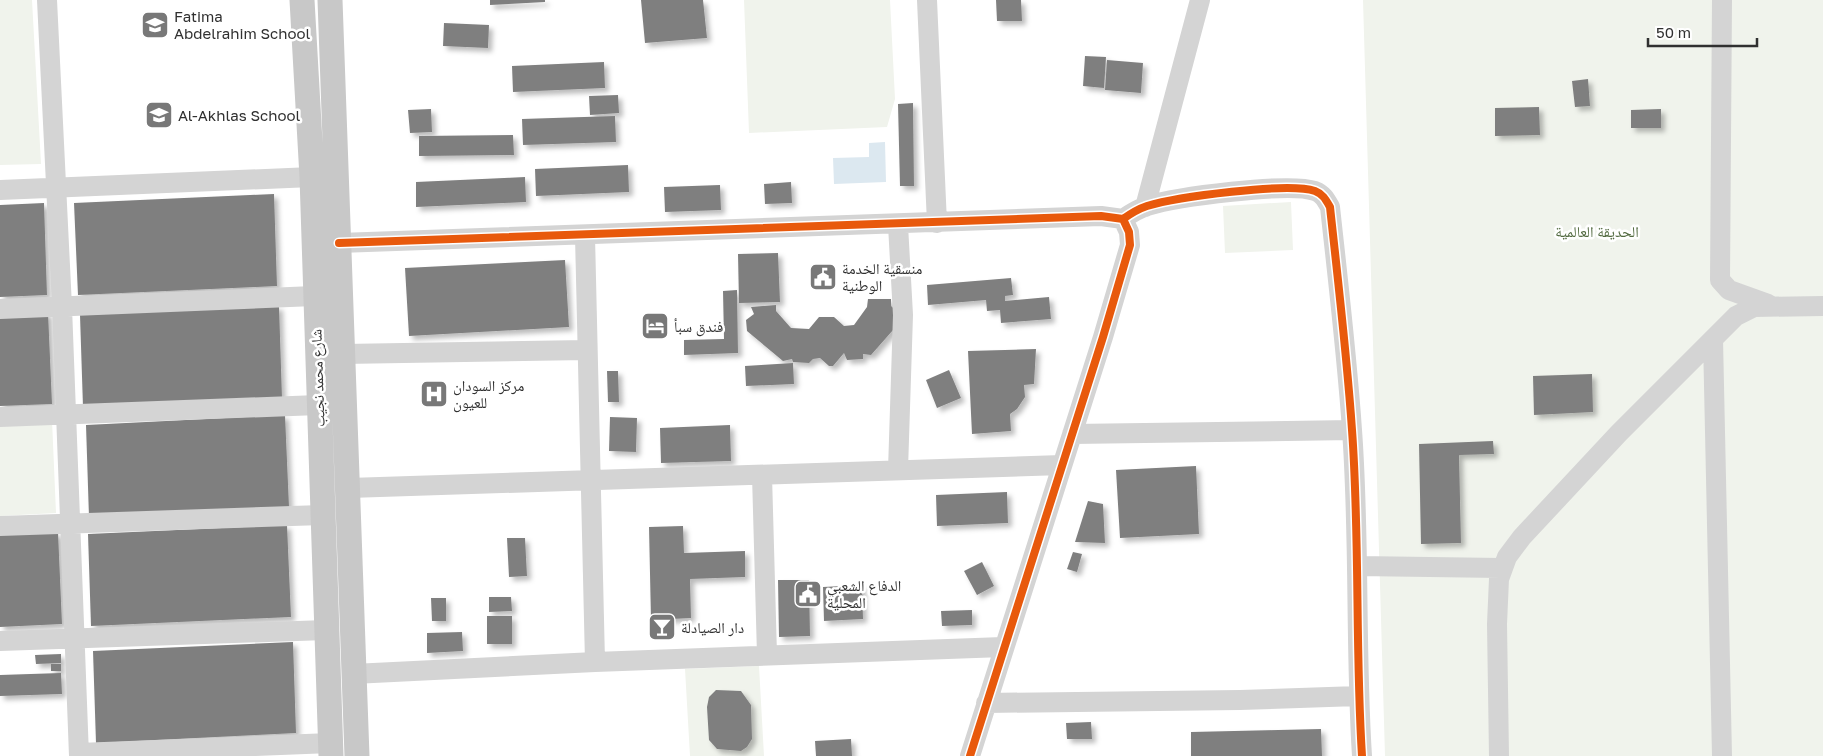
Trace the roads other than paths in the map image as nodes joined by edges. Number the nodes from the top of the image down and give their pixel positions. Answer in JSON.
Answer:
{"nodes":[{"id":1,"x":47,"y":0,"type":"edge"},
{"id":2,"x":302,"y":0,"type":"edge"},
{"id":3,"x":330,"y":0,"type":"edge"},
{"id":4,"x":927,"y":0,"type":"edge"},
{"id":5,"x":1200,"y":0,"type":"edge"},
{"id":6,"x":1722,"y":0,"type":"edge"},
{"id":7,"x":312,"y":177,"type":"junction"},
{"id":8,"x":56,"y":189,"type":"junction"},
{"id":9,"x":0,"y":190,"type":"edge"},
{"id":10,"x":1144,"y":207,"type":"junction"},
{"id":11,"x":1123,"y":219,"type":"junction"},
{"id":12,"x":937,"y":223,"type":"junction"},
{"id":13,"x":898,"y":225,"type":"junction"},
{"id":14,"x":585,"y":236,"type":"junction"},
{"id":15,"x":339,"y":243,"type":"junction"},
{"id":16,"x":314,"y":296,"type":"junction"},
{"id":17,"x":62,"y":306,"type":"junction"},
{"id":18,"x":1823,"y":306,"type":"edge"},
{"id":19,"x":1779,"y":307,"type":"junction"},
{"id":20,"x":0,"y":309,"type":"edge"},
{"id":21,"x":1713,"y":339,"type":"junction"},
{"id":22,"x":586,"y":350,"type":"junction"},
{"id":23,"x":343,"y":354,"type":"junction"},
{"id":24,"x":318,"y":405,"type":"junction"},
{"id":25,"x":65,"y":414,"type":"junction"},
{"id":26,"x":0,"y":416,"type":"edge"},
{"id":27,"x":1352,"y":430,"type":"junction"},
{"id":28,"x":1072,"y":434,"type":"junction"},
{"id":29,"x":1062,"y":464,"type":"junction"},
{"id":30,"x":898,"y":470,"type":"junction"},
{"id":31,"x":762,"y":475,"type":"junction"},
{"id":32,"x":590,"y":482,"type":"junction"},
{"id":33,"x":349,"y":488,"type":"junction"},
{"id":34,"x":322,"y":515,"type":"junction"},
{"id":35,"x":69,"y":524,"type":"junction"},
{"id":36,"x":0,"y":526,"type":"edge"},
{"id":37,"x":1358,"y":566,"type":"junction"},
{"id":38,"x":1501,"y":568,"type":"junction"},
{"id":39,"x":326,"y":630,"type":"junction"},
{"id":40,"x":74,"y":638,"type":"junction"},
{"id":41,"x":0,"y":641,"type":"edge"},
{"id":42,"x":1003,"y":646,"type":"junction"},
{"id":43,"x":767,"y":656,"type":"junction"},
{"id":44,"x":595,"y":662,"type":"junction"},
{"id":45,"x":354,"y":674,"type":"junction"},
{"id":46,"x":1358,"y":696,"type":"junction"},
{"id":47,"x":986,"y":703,"type":"junction"},
{"id":48,"x":331,"y":749,"type":"edge"},
{"id":49,"x":79,"y":755,"type":"edge"},
{"id":50,"x":357,"y":756,"type":"edge"},
{"id":51,"x":970,"y":756,"type":"edge"},
{"id":52,"x":1362,"y":756,"type":"edge"},
{"id":53,"x":1499,"y":756,"type":"edge"},
{"id":54,"x":1722,"y":756,"type":"edge"}],
"edges":[{"from":1,"to":8,"type":"street"},
{"from":2,"to":7,"type":"main road","name":"شارع محمد نجيب"},
{"from":3,"to":15,"type":"main road","name":"شارع محمد نجيب"},
{"from":4,"to":12,"type":"street"},
{"from":5,"to":10,"type":"street"},
{"from":6,"to":19,"type":"street"},
{"from":7,"to":8,"type":"street"},
{"from":7,"to":16,"type":"main road","name":"شارع محمد نجيب"},
{"from":8,"to":9,"type":"street"},
{"from":8,"to":17,"type":"street"},
{"from":10,"to":11,"type":"street"},
{"from":10,"to":27,"type":"street"},
{"from":11,"to":12,"type":"street"},
{"from":11,"to":28,"type":"street"},
{"from":12,"to":13,"type":"street"},
{"from":13,"to":14,"type":"street"},
{"from":13,"to":30,"type":"street"},
{"from":14,"to":15,"type":"street"},
{"from":14,"to":22,"type":"street"},
{"from":15,"to":23,"type":"main road","name":"شارع محمد نجيب"},
{"from":16,"to":17,"type":"street"},
{"from":16,"to":24,"type":"main road","name":"شارع محمد نجيب"},
{"from":17,"to":20,"type":"street"},
{"from":17,"to":25,"type":"street"},
{"from":18,"to":19,"type":"street"},
{"from":19,"to":21,"type":"street"},
{"from":21,"to":38,"type":"street"},
{"from":21,"to":54,"type":"street"},
{"from":22,"to":23,"type":"street"},
{"from":22,"to":32,"type":"street"},
{"from":23,"to":33,"type":"main road","name":"شارع محمد نجيب"},
{"from":24,"to":25,"type":"street"},
{"from":24,"to":34,"type":"main road","name":"شارع محمد نجيب"},
{"from":25,"to":26,"type":"street"},
{"from":25,"to":35,"type":"street"},
{"from":27,"to":28,"type":"street"},
{"from":27,"to":37,"type":"street"},
{"from":28,"to":29,"type":"street"},
{"from":29,"to":30,"type":"street"},
{"from":29,"to":42,"type":"street"},
{"from":30,"to":31,"type":"street"},
{"from":31,"to":32,"type":"street"},
{"from":31,"to":43,"type":"street"},
{"from":32,"to":33,"type":"street"},
{"from":32,"to":44,"type":"street"},
{"from":33,"to":45,"type":"main road","name":"شارع محمد نجيب"},
{"from":34,"to":35,"type":"street"},
{"from":34,"to":39,"type":"main road","name":"شارع محمد نجيب"},
{"from":35,"to":36,"type":"street"},
{"from":35,"to":40,"type":"street"},
{"from":37,"to":38,"type":"street"},
{"from":37,"to":46,"type":"street"},
{"from":38,"to":53,"type":"street"},
{"from":39,"to":40,"type":"street"},
{"from":39,"to":48,"type":"main road","name":"شارع محمد نجيب"},
{"from":40,"to":41,"type":"street"},
{"from":40,"to":49,"type":"street"},
{"from":42,"to":43,"type":"street"},
{"from":42,"to":47,"type":"street"},
{"from":43,"to":44,"type":"street"},
{"from":44,"to":45,"type":"street"},
{"from":45,"to":50,"type":"main road","name":"شارع محمد نجيب"},
{"from":46,"to":47,"type":"street"},
{"from":46,"to":52,"type":"street"},
{"from":47,"to":51,"type":"street"},
{"from":48,"to":49,"type":"street"}]}
